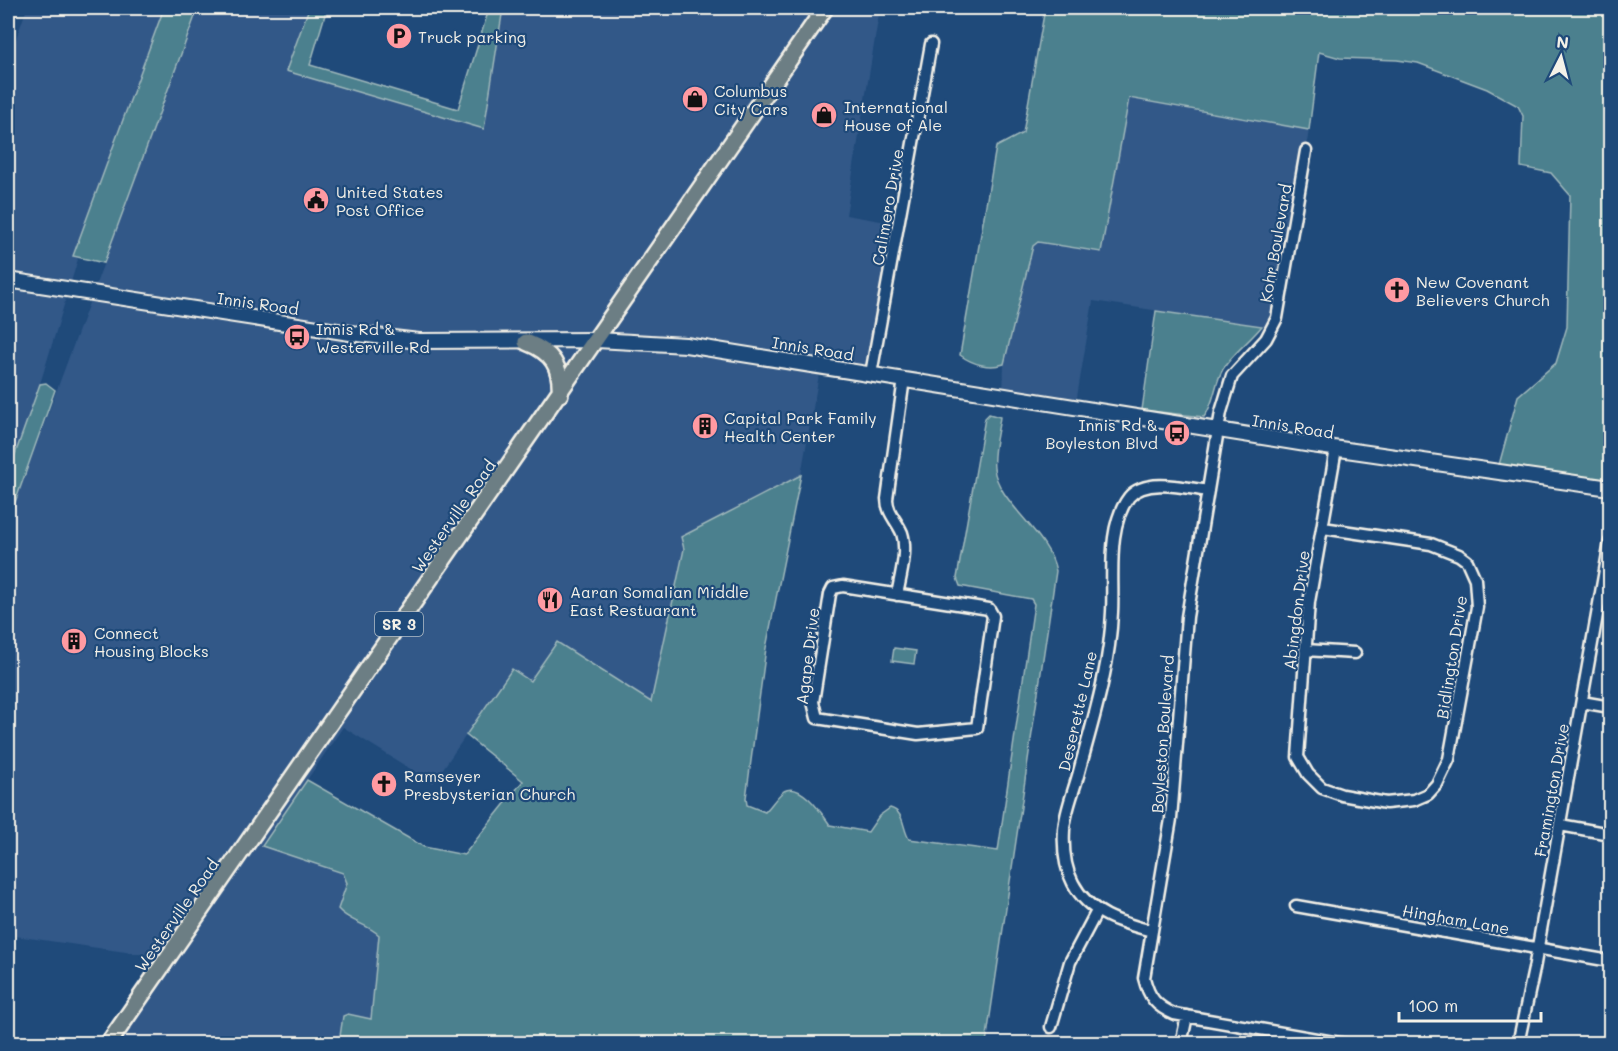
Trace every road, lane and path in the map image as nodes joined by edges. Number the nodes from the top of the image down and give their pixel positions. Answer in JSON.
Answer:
{"nodes":[{"id":1,"x":825,"y":8,"type":"edge"},
{"id":2,"x":930,"y":44,"type":"dead end"},
{"id":3,"x":1306,"y":151,"type":"dead end"},
{"id":4,"x":8,"y":280,"type":"edge"},
{"id":5,"x":597,"y":340,"type":"junction"},
{"id":6,"x":526,"y":342,"type":"junction"},
{"id":7,"x":871,"y":374,"type":"junction"},
{"id":8,"x":904,"y":379,"type":"junction"},
{"id":9,"x":560,"y":394,"type":"junction"},
{"id":10,"x":1219,"y":431,"type":"junction"},
{"id":11,"x":1336,"y":449,"type":"junction"},
{"id":12,"x":1611,"y":488,"type":"edge"},
{"id":13,"x":1208,"y":491,"type":"junction"},
{"id":14,"x":1323,"y":528,"type":"junction"},
{"id":15,"x":1611,"y":542,"type":"edge"},
{"id":16,"x":1607,"y":579,"type":"edge"},
{"id":17,"x":897,"y":596,"type":"junction"},
{"id":18,"x":1305,"y":650,"type":"junction"},
{"id":19,"x":1355,"y":653,"type":"dead end"},
{"id":20,"x":1582,"y":702,"type":"junction"},
{"id":21,"x":1611,"y":706,"type":"edge"},
{"id":22,"x":1308,"y":774,"type":"joint"},
{"id":23,"x":1560,"y":825,"type":"junction"},
{"id":24,"x":1611,"y":834,"type":"edge"},
{"id":25,"x":1296,"y":906,"type":"dead end"},
{"id":26,"x":1097,"y":911,"type":"junction"},
{"id":27,"x":1152,"y":931,"type":"junction"},
{"id":28,"x":1538,"y":948,"type":"junction"},
{"id":29,"x":1611,"y":962,"type":"edge"},
{"id":30,"x":1187,"y":1016,"type":"junction"},
{"id":31,"x":1051,"y":1027,"type":"dead end"},
{"id":32,"x":1309,"y":1040,"type":"edge"},
{"id":33,"x":108,"y":1044,"type":"edge"},
{"id":34,"x":1181,"y":1044,"type":"edge"},
{"id":35,"x":1345,"y":1044,"type":"edge"},
{"id":36,"x":1518,"y":1044,"type":"edge"}],
"edges":[{"from":1,"to":5,"type":"main road","name":"Westerville Road","number":"SR 3"},
{"from":2,"to":7,"type":"street","name":"Calimero Drive"},
{"from":3,"to":10,"type":"street","name":"Kohr Boulevard"},
{"from":4,"to":6,"type":"main road","name":"Innis Road"},
{"from":5,"to":6,"type":"main road","name":"Innis Road"},
{"from":5,"to":7,"type":"main road","name":"Innis Road"},
{"from":5,"to":9,"type":"main road","name":"Westerville Road","number":"SR 3"},
{"from":6,"to":9,"type":"main road"},
{"from":7,"to":8,"type":"main road","name":"Innis Road"},
{"from":8,"to":10,"type":"main road","name":"Innis Road"},
{"from":8,"to":17,"type":"street"},
{"from":9,"to":33,"type":"main road","name":"Westerville Road","number":"SR 3"},
{"from":10,"to":11,"type":"main road","name":"Innis Road"},
{"from":10,"to":13,"type":"street","name":"Boyleston Boulevard"},
{"from":11,"to":12,"type":"main road","name":"Innis Road"},
{"from":11,"to":14,"type":"street","name":"Abingdon Drive"},
{"from":13,"to":26,"type":"street","name":"Deserette Lane"},
{"from":13,"to":27,"type":"street","name":"Boyleston Boulevard"},
{"from":14,"to":18,"type":"street","name":"Abingdon Drive"},
{"from":14,"to":22,"type":"street","name":"Bidlington Drive"},
{"from":15,"to":16,"type":"street","name":"Framington Drive"},
{"from":16,"to":20,"type":"street","name":"Framington Drive"},
{"from":17,"to":17,"type":"street","name":"Agape Drive"},
{"from":18,"to":19,"type":"street"},
{"from":18,"to":22,"type":"street","name":"Abingdon Drive"},
{"from":20,"to":21,"type":"street"},
{"from":20,"to":23,"type":"street","name":"Framington Drive"},
{"from":23,"to":24,"type":"street"},
{"from":23,"to":28,"type":"street","name":"Framington Drive"},
{"from":25,"to":28,"type":"street","name":"Hingham Lane"},
{"from":26,"to":27,"type":"street","name":"Deserette Lane"},
{"from":26,"to":31,"type":"street"},
{"from":27,"to":30,"type":"street","name":"Boyleston Boulevard"},
{"from":28,"to":29,"type":"street","name":"Hingham Lane"},
{"from":28,"to":36,"type":"street","name":"Framington Drive"},
{"from":30,"to":32,"type":"street","name":"Boyleston Boulevard"},
{"from":30,"to":34,"type":"street"},
{"from":32,"to":35,"type":"street","name":"Boyleston Boulevard"}]}
